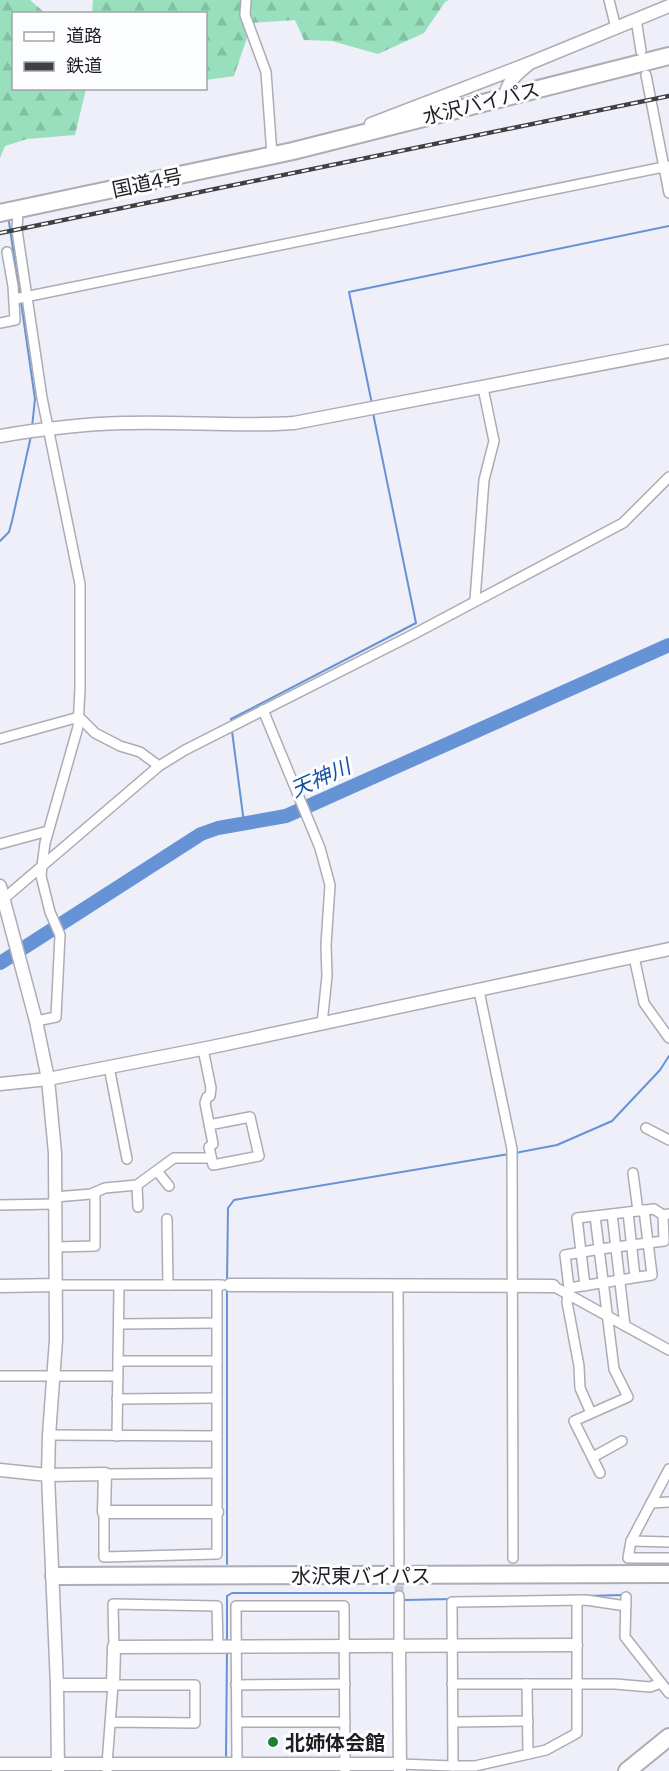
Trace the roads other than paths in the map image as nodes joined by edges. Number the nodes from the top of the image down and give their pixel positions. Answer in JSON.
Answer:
{"nodes":[{"id":1,"x":246,"y":0,"type":"edge"},
{"id":2,"x":609,"y":0,"type":"edge"},
{"id":3,"x":669,"y":6,"type":"edge"},
{"id":4,"x":636,"y":19,"type":"junction"},
{"id":5,"x":616,"y":27,"type":"junction"},
{"id":6,"x":641,"y":51,"type":"dead end"},
{"id":7,"x":669,"y":56,"type":"edge"},
{"id":8,"x":530,"y":63,"type":"junction"},
{"id":9,"x":646,"y":75,"type":"dead end"},
{"id":10,"x":505,"y":96,"type":"junction"},
{"id":11,"x":293,"y":151,"type":"junction"},
{"id":12,"x":272,"y":155,"type":"junction"},
{"id":13,"x":667,"y":166,"type":"edge"},
{"id":14,"x":669,"y":193,"type":"edge"},
{"id":15,"x":18,"y":210,"type":"junction"},
{"id":16,"x":0,"y":213,"type":"edge"},
{"id":17,"x":11,"y":251,"type":"edge"},
{"id":18,"x":21,"y":298,"type":"junction"},
{"id":19,"x":0,"y":323,"type":"edge"},
{"id":20,"x":669,"y":351,"type":"edge"},
{"id":21,"x":483,"y":387,"type":"junction"},
{"id":22,"x":47,"y":429,"type":"junction"},
{"id":23,"x":0,"y":436,"type":"edge"},
{"id":24,"x":669,"y":477,"type":"edge"},
{"id":25,"x":475,"y":600,"type":"junction"},
{"id":26,"x":263,"y":710,"type":"junction"},
{"id":27,"x":79,"y":717,"type":"junction"},
{"id":28,"x":0,"y":739,"type":"edge"},
{"id":29,"x":159,"y":766,"type":"junction"},
{"id":30,"x":48,"y":831,"type":"junction"},
{"id":31,"x":0,"y":844,"type":"edge"},
{"id":32,"x":42,"y":866,"type":"junction"},
{"id":33,"x":0,"y":886,"type":"edge"},
{"id":34,"x":2,"y":901,"type":"edge"},
{"id":35,"x":669,"y":949,"type":"edge"},
{"id":36,"x":634,"y":957,"type":"junction"},
{"id":37,"x":479,"y":991,"type":"junction"},
{"id":38,"x":36,"y":1021,"type":"junction"},
{"id":39,"x":322,"y":1024,"type":"junction"},
{"id":40,"x":669,"y":1038,"type":"edge"},
{"id":41,"x":203,"y":1049,"type":"junction"},
{"id":42,"x":108,"y":1067,"type":"junction"},
{"id":43,"x":48,"y":1079,"type":"junction"},
{"id":44,"x":0,"y":1084,"type":"edge"},
{"id":45,"x":209,"y":1125,"type":"junction"},
{"id":46,"x":646,"y":1128,"type":"dead end"},
{"id":47,"x":669,"y":1140,"type":"edge"},
{"id":48,"x":211,"y":1158,"type":"junction"},
{"id":49,"x":127,"y":1160,"type":"dead end"},
{"id":50,"x":157,"y":1171,"type":"junction"},
{"id":51,"x":633,"y":1173,"type":"dead end"},
{"id":52,"x":137,"y":1185,"type":"junction"},
{"id":53,"x":168,"y":1186,"type":"dead end"},
{"id":54,"x":95,"y":1192,"type":"junction"},
{"id":55,"x":55,"y":1200,"type":"junction"},
{"id":56,"x":0,"y":1205,"type":"edge"},
{"id":57,"x":138,"y":1207,"type":"dead end"},
{"id":58,"x":636,"y":1211,"type":"junction"},
{"id":59,"x":612,"y":1214,"type":"junction"},
{"id":60,"x":666,"y":1214,"type":"edge"},
{"id":61,"x":595,"y":1216,"type":"junction"},
{"id":62,"x":167,"y":1219,"type":"dead end"},
{"id":63,"x":648,"y":1243,"type":"junction"},
{"id":64,"x":632,"y":1245,"type":"junction"},
{"id":65,"x":56,"y":1247,"type":"junction"},
{"id":66,"x":616,"y":1247,"type":"junction"},
{"id":67,"x":600,"y":1248,"type":"junction"},
{"id":68,"x":581,"y":1252,"type":"junction"},
{"id":69,"x":635,"y":1277,"type":"junction"},
{"id":70,"x":620,"y":1279,"type":"junction"},
{"id":71,"x":604,"y":1281,"type":"junction"},
{"id":72,"x":168,"y":1285,"type":"junction"},
{"id":73,"x":224,"y":1285,"type":"junction"},
{"id":74,"x":398,"y":1285,"type":"junction"},
{"id":75,"x":512,"y":1285,"type":"junction"},
{"id":76,"x":0,"y":1286,"type":"edge"},
{"id":77,"x":57,"y":1286,"type":"junction"},
{"id":78,"x":119,"y":1286,"type":"junction"},
{"id":79,"x":553,"y":1286,"type":"joint"},
{"id":80,"x":585,"y":1286,"type":"junction"},
{"id":81,"x":569,"y":1291,"type":"junction"},
{"id":82,"x":606,"y":1317,"type":"junction"},
{"id":83,"x":217,"y":1323,"type":"junction"},
{"id":84,"x":119,"y":1324,"type":"junction"},
{"id":85,"x":625,"y":1326,"type":"junction"},
{"id":86,"x":669,"y":1350,"type":"edge"},
{"id":87,"x":118,"y":1361,"type":"junction"},
{"id":88,"x":217,"y":1361,"type":"junction"},
{"id":89,"x":0,"y":1376,"type":"edge"},
{"id":90,"x":118,"y":1376,"type":"junction"},
{"id":91,"x":54,"y":1377,"type":"junction"},
{"id":92,"x":217,"y":1398,"type":"junction"},
{"id":93,"x":117,"y":1399,"type":"junction"},
{"id":94,"x":591,"y":1413,"type":"junction"},
{"id":95,"x":49,"y":1435,"type":"junction"},
{"id":96,"x":117,"y":1436,"type":"junction"},
{"id":97,"x":217,"y":1436,"type":"junction"},
{"id":98,"x":621,"y":1441,"type":"dead end"},
{"id":99,"x":593,"y":1457,"type":"junction"},
{"id":100,"x":669,"y":1469,"type":"edge"},
{"id":101,"x":0,"y":1470,"type":"edge"},
{"id":102,"x":217,"y":1473,"type":"junction"},
{"id":103,"x":600,"y":1473,"type":"dead end"},
{"id":104,"x":48,"y":1474,"type":"junction"},
{"id":105,"x":105,"y":1474,"type":"junction"},
{"id":106,"x":669,"y":1502,"type":"edge"},
{"id":107,"x":651,"y":1503,"type":"junction"},
{"id":108,"x":104,"y":1512,"type":"junction"},
{"id":109,"x":217,"y":1512,"type":"junction"},
{"id":110,"x":631,"y":1541,"type":"junction"},
{"id":111,"x":669,"y":1542,"type":"edge"},
{"id":112,"x":513,"y":1558,"type":"dead end"},
{"id":113,"x":669,"y":1558,"type":"edge"},
{"id":114,"x":399,"y":1564,"type":"tunnel mouth"},
{"id":115,"x":669,"y":1574,"type":"edge"},
{"id":116,"x":54,"y":1576,"type":"junction"},
{"id":117,"x":399,"y":1596,"type":"tunnel mouth"},
{"id":118,"x":577,"y":1600,"type":"junction"},
{"id":119,"x":576,"y":1645,"type":"junction"},
{"id":120,"x":345,"y":1646,"type":"junction"},
{"id":121,"x":399,"y":1646,"type":"junction"},
{"id":122,"x":452,"y":1646,"type":"junction"},
{"id":123,"x":114,"y":1647,"type":"junction"},
{"id":124,"x":218,"y":1647,"type":"junction"},
{"id":125,"x":236,"y":1647,"type":"junction"},
{"id":126,"x":576,"y":1683,"type":"junction"},
{"id":127,"x":661,"y":1683,"type":"junction"},
{"id":128,"x":345,"y":1684,"type":"junction"},
{"id":129,"x":452,"y":1684,"type":"junction"},
{"id":130,"x":527,"y":1684,"type":"junction"},
{"id":131,"x":57,"y":1685,"type":"junction"},
{"id":132,"x":113,"y":1685,"type":"junction"},
{"id":133,"x":236,"y":1685,"type":"junction"},
{"id":134,"x":669,"y":1693,"type":"edge"},
{"id":135,"x":528,"y":1721,"type":"junction"},
{"id":136,"x":110,"y":1722,"type":"junction"},
{"id":137,"x":237,"y":1722,"type":"junction"},
{"id":138,"x":345,"y":1722,"type":"junction"},
{"id":139,"x":453,"y":1722,"type":"junction"},
{"id":140,"x":669,"y":1737,"type":"edge"},
{"id":141,"x":528,"y":1754,"type":"junction"},
{"id":142,"x":0,"y":1764,"type":"edge"},
{"id":143,"x":229,"y":1766,"type":"edge"},
{"id":144,"x":453,"y":1766,"type":"junction"},
{"id":145,"x":345,"y":1767,"type":"edge"},
{"id":146,"x":399,"y":1767,"type":"edge"},
{"id":147,"x":16,"y":1768,"type":"edge"},
{"id":148,"x":58,"y":1768,"type":"edge"},
{"id":149,"x":106,"y":1768,"type":"edge"},
{"id":150,"x":146,"y":1768,"type":"edge"},
{"id":151,"x":289,"y":1768,"type":"edge"},
{"id":152,"x":627,"y":1771,"type":"edge"}],
"edges":[{"from":1,"to":12,"type":"street"},
{"from":2,"to":5,"type":"street"},
{"from":3,"to":4,"type":"street"},
{"from":4,"to":5,"type":"street"},
{"from":4,"to":6,"type":"street"},
{"from":5,"to":8,"type":"street"},
{"from":7,"to":10,"type":"highway","name":"水沢バイパス"},
{"from":8,"to":10,"type":"street"},
{"from":8,"to":11,"type":"street"},
{"from":9,"to":13,"type":"street"},
{"from":10,"to":11,"type":"highway","name":"水沢バイパス"},
{"from":11,"to":12,"type":"highway","name":"国道4号"},
{"from":12,"to":15,"type":"highway","name":"国道4号"},
{"from":13,"to":14,"type":"street"},
{"from":13,"to":18,"type":"street"},
{"from":15,"to":16,"type":"highway","name":"国道4号"},
{"from":15,"to":17,"type":"street"},
{"from":17,"to":18,"type":"street"},
{"from":18,"to":19,"type":"street"},
{"from":18,"to":22,"type":"street"},
{"from":20,"to":21,"type":"street"},
{"from":21,"to":22,"type":"street"},
{"from":21,"to":25,"type":"street"},
{"from":22,"to":23,"type":"street"},
{"from":22,"to":27,"type":"street"},
{"from":24,"to":25,"type":"street"},
{"from":25,"to":26,"type":"street"},
{"from":26,"to":29,"type":"street"},
{"from":26,"to":39,"type":"street"},
{"from":27,"to":28,"type":"street"},
{"from":27,"to":29,"type":"street"},
{"from":27,"to":30,"type":"street"},
{"from":29,"to":32,"type":"street"},
{"from":30,"to":31,"type":"street"},
{"from":30,"to":32,"type":"street"},
{"from":32,"to":34,"type":"street"},
{"from":32,"to":38,"type":"street"},
{"from":33,"to":34,"type":"street"},
{"from":34,"to":38,"type":"street"},
{"from":35,"to":36,"type":"street"},
{"from":36,"to":37,"type":"street"},
{"from":36,"to":40,"type":"street"},
{"from":37,"to":39,"type":"street"},
{"from":37,"to":75,"type":"street"},
{"from":38,"to":43,"type":"street"},
{"from":39,"to":41,"type":"street"},
{"from":41,"to":42,"type":"street"},
{"from":41,"to":45,"type":"street"},
{"from":42,"to":43,"type":"street"},
{"from":42,"to":49,"type":"street"},
{"from":43,"to":44,"type":"street"},
{"from":43,"to":55,"type":"street"},
{"from":45,"to":48,"type":"street"},
{"from":45,"to":48,"type":"street"},
{"from":46,"to":47,"type":"street"},
{"from":48,"to":50,"type":"street"},
{"from":50,"to":52,"type":"street"},
{"from":50,"to":53,"type":"street"},
{"from":51,"to":58,"type":"street"},
{"from":52,"to":54,"type":"street"},
{"from":52,"to":57,"type":"street"},
{"from":54,"to":55,"type":"street"},
{"from":54,"to":65,"type":"street"},
{"from":55,"to":56,"type":"street"},
{"from":55,"to":65,"type":"street"},
{"from":58,"to":59,"type":"street"},
{"from":58,"to":60,"type":"street"},
{"from":58,"to":63,"type":"street"},
{"from":58,"to":64,"type":"street"},
{"from":59,"to":61,"type":"street"},
{"from":59,"to":66,"type":"street"},
{"from":60,"to":63,"type":"street"},
{"from":61,"to":67,"type":"street"},
{"from":61,"to":68,"type":"street"},
{"from":62,"to":72,"type":"street"},
{"from":63,"to":64,"type":"street"},
{"from":63,"to":69,"type":"street"},
{"from":64,"to":66,"type":"street"},
{"from":64,"to":69,"type":"street"},
{"from":65,"to":77,"type":"street"},
{"from":66,"to":67,"type":"street"},
{"from":66,"to":70,"type":"street"},
{"from":67,"to":68,"type":"street"},
{"from":67,"to":71,"type":"street"},
{"from":68,"to":80,"type":"street"},
{"from":68,"to":81,"type":"street"},
{"from":69,"to":70,"type":"street"},
{"from":70,"to":71,"type":"street"},
{"from":70,"to":85,"type":"street"},
{"from":71,"to":80,"type":"street"},
{"from":71,"to":82,"type":"street"},
{"from":72,"to":73,"type":"street"},
{"from":72,"to":78,"type":"street"},
{"from":73,"to":74,"type":"street"},
{"from":73,"to":83,"type":"street"},
{"from":74,"to":75,"type":"street"},
{"from":74,"to":114,"type":"street"},
{"from":75,"to":79,"type":"street"},
{"from":75,"to":112,"type":"street"},
{"from":76,"to":77,"type":"street"},
{"from":77,"to":78,"type":"street"},
{"from":77,"to":91,"type":"street"},
{"from":78,"to":84,"type":"street"},
{"from":79,"to":81,"type":"street"},
{"from":80,"to":81,"type":"street"},
{"from":81,"to":82,"type":"street"},
{"from":81,"to":94,"type":"street"},
{"from":82,"to":85,"type":"street"},
{"from":82,"to":94,"type":"street"},
{"from":83,"to":84,"type":"street"},
{"from":83,"to":88,"type":"street"},
{"from":84,"to":87,"type":"street"},
{"from":85,"to":86,"type":"street"},
{"from":87,"to":88,"type":"street"},
{"from":87,"to":90,"type":"street"},
{"from":88,"to":92,"type":"street"},
{"from":89,"to":91,"type":"street"},
{"from":90,"to":91,"type":"street"},
{"from":90,"to":93,"type":"street"},
{"from":91,"to":95,"type":"street"},
{"from":92,"to":93,"type":"street"},
{"from":92,"to":97,"type":"street"},
{"from":93,"to":96,"type":"street"},
{"from":94,"to":99,"type":"street"},
{"from":95,"to":96,"type":"street"},
{"from":95,"to":104,"type":"street"},
{"from":96,"to":97,"type":"street"},
{"from":97,"to":102,"type":"street"},
{"from":98,"to":99,"type":"street"},
{"from":99,"to":103,"type":"street"},
{"from":100,"to":107,"type":"street"},
{"from":101,"to":104,"type":"street"},
{"from":102,"to":105,"type":"street"},
{"from":102,"to":109,"type":"street"},
{"from":104,"to":105,"type":"street"},
{"from":104,"to":116,"type":"street"},
{"from":105,"to":108,"type":"street"},
{"from":106,"to":107,"type":"street"},
{"from":107,"to":110,"type":"street"},
{"from":108,"to":109,"type":"street"},
{"from":108,"to":109,"type":"street"},
{"from":110,"to":111,"type":"street"},
{"from":110,"to":113,"type":"street"},
{"from":115,"to":116,"type":"highway","name":"水沢東バイパス"},
{"from":116,"to":131,"type":"street"},
{"from":117,"to":121,"type":"street"},
{"from":118,"to":119,"type":"street"},
{"from":118,"to":122,"type":"street"},
{"from":118,"to":127,"type":"street"},
{"from":119,"to":122,"type":"street"},
{"from":119,"to":126,"type":"street"},
{"from":120,"to":121,"type":"street"},
{"from":120,"to":125,"type":"street"},
{"from":120,"to":125,"type":"street"},
{"from":120,"to":128,"type":"street"},
{"from":121,"to":122,"type":"street"},
{"from":121,"to":146,"type":"street"},
{"from":122,"to":129,"type":"street"},
{"from":123,"to":124,"type":"street"},
{"from":123,"to":124,"type":"street"},
{"from":123,"to":132,"type":"street"},
{"from":124,"to":125,"type":"street"},
{"from":125,"to":133,"type":"street"},
{"from":126,"to":127,"type":"street"},
{"from":126,"to":130,"type":"street"},
{"from":126,"to":141,"type":"street"},
{"from":127,"to":134,"type":"street"},
{"from":128,"to":133,"type":"street"},
{"from":128,"to":138,"type":"street"},
{"from":129,"to":130,"type":"street"},
{"from":129,"to":139,"type":"street"},
{"from":130,"to":135,"type":"street"},
{"from":131,"to":132,"type":"street"},
{"from":131,"to":148,"type":"street"},
{"from":132,"to":136,"type":"street"},
{"from":132,"to":136,"type":"street"},
{"from":133,"to":137,"type":"street"},
{"from":135,"to":139,"type":"street"},
{"from":135,"to":141,"type":"street"},
{"from":136,"to":149,"type":"street"},
{"from":137,"to":138,"type":"street"},
{"from":137,"to":143,"type":"street"},
{"from":138,"to":145,"type":"street"},
{"from":139,"to":144,"type":"street"},
{"from":140,"to":152,"type":"highway"},
{"from":141,"to":144,"type":"street"},
{"from":142,"to":147,"type":"street"},
{"from":143,"to":150,"type":"street"},
{"from":143,"to":151,"type":"street"},
{"from":144,"to":146,"type":"street"},
{"from":145,"to":146,"type":"street"},
{"from":145,"to":151,"type":"street"},
{"from":147,"to":148,"type":"street"},
{"from":148,"to":149,"type":"street"},
{"from":149,"to":150,"type":"street"}]}
